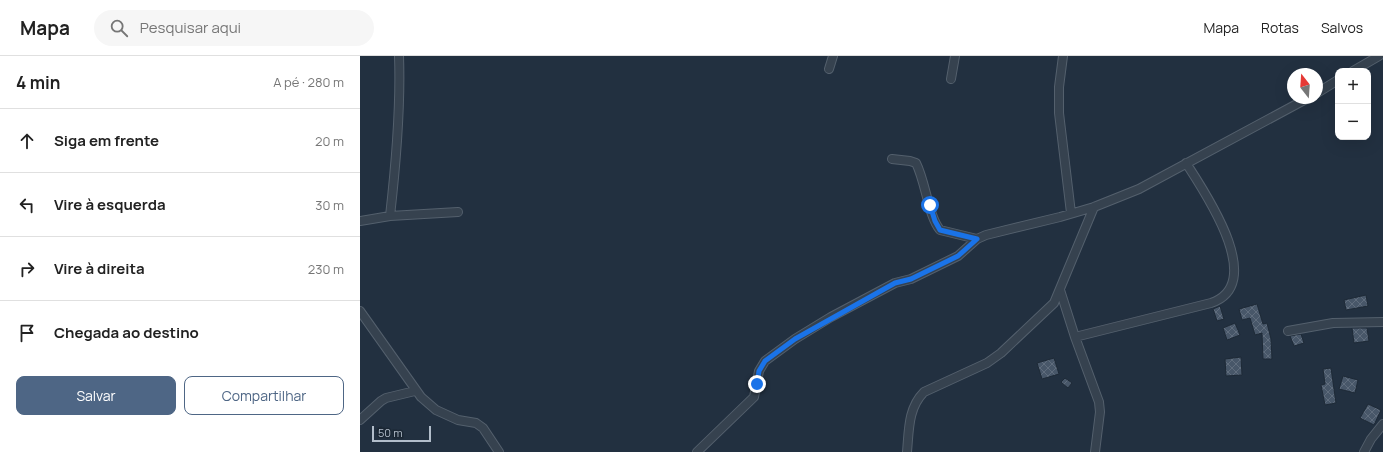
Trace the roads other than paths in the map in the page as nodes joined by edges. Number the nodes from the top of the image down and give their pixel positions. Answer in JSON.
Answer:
{"nodes":[{"id":1,"x":399,"y":56,"type":"edge"},
{"id":2,"x":833,"y":56,"type":"edge"},
{"id":3,"x":955,"y":56,"type":"edge"},
{"id":4,"x":1063,"y":56,"type":"edge"},
{"id":5,"x":1379,"y":56,"type":"edge"},
{"id":6,"x":1358,"y":68,"type":"edge"},
{"id":7,"x":829,"y":69,"type":"dead end"},
{"id":8,"x":951,"y":79,"type":"dead end"},
{"id":9,"x":1335,"y":82,"type":"edge"},
{"id":10,"x":1323,"y":89,"type":"edge"},
{"id":11,"x":1297,"y":104,"type":"edge"},
{"id":12,"x":892,"y":159,"type":"dead end"},
{"id":13,"x":1186,"y":163,"type":"junction"},
{"id":14,"x":1094,"y":207,"type":"junction"},
{"id":15,"x":458,"y":212,"type":"dead end"},
{"id":16,"x":1071,"y":213,"type":"junction"},
{"id":17,"x":390,"y":216,"type":"junction"},
{"id":18,"x":360,"y":221,"type":"edge"},
{"id":19,"x":977,"y":239,"type":"junction"},
{"id":20,"x":1060,"y":290,"type":"junction"},
{"id":21,"x":360,"y":311,"type":"edge"},
{"id":22,"x":1383,"y":322,"type":"edge"},
{"id":23,"x":1288,"y":331,"type":"dead end"},
{"id":24,"x":1075,"y":337,"type":"junction"},
{"id":25,"x":415,"y":391,"type":"junction"},
{"id":26,"x":360,"y":420,"type":"edge"},
{"id":27,"x":1383,"y":424,"type":"edge"},
{"id":28,"x":499,"y":452,"type":"edge"},
{"id":29,"x":697,"y":452,"type":"edge"},
{"id":30,"x":907,"y":452,"type":"edge"},
{"id":31,"x":1095,"y":452,"type":"edge"},
{"id":32,"x":1364,"y":452,"type":"edge"}],
"edges":[{"from":1,"to":17,"type":"street"},
{"from":2,"to":7,"type":"street"},
{"from":3,"to":8,"type":"street"},
{"from":4,"to":16,"type":"street"},
{"from":5,"to":6,"type":"street"},
{"from":9,"to":10,"type":"street"},
{"from":11,"to":13,"type":"street"},
{"from":12,"to":19,"type":"street"},
{"from":13,"to":14,"type":"street"},
{"from":13,"to":24,"type":"street"},
{"from":14,"to":16,"type":"street"},
{"from":14,"to":20,"type":"street"},
{"from":15,"to":17,"type":"street"},
{"from":16,"to":19,"type":"street"},
{"from":17,"to":18,"type":"street"},
{"from":19,"to":29,"type":"street"},
{"from":20,"to":24,"type":"street"},
{"from":20,"to":30,"type":"street"},
{"from":21,"to":25,"type":"street"},
{"from":22,"to":23,"type":"street"},
{"from":24,"to":31,"type":"street"},
{"from":25,"to":26,"type":"street"},
{"from":25,"to":28,"type":"street"},
{"from":27,"to":32,"type":"street"}]}
